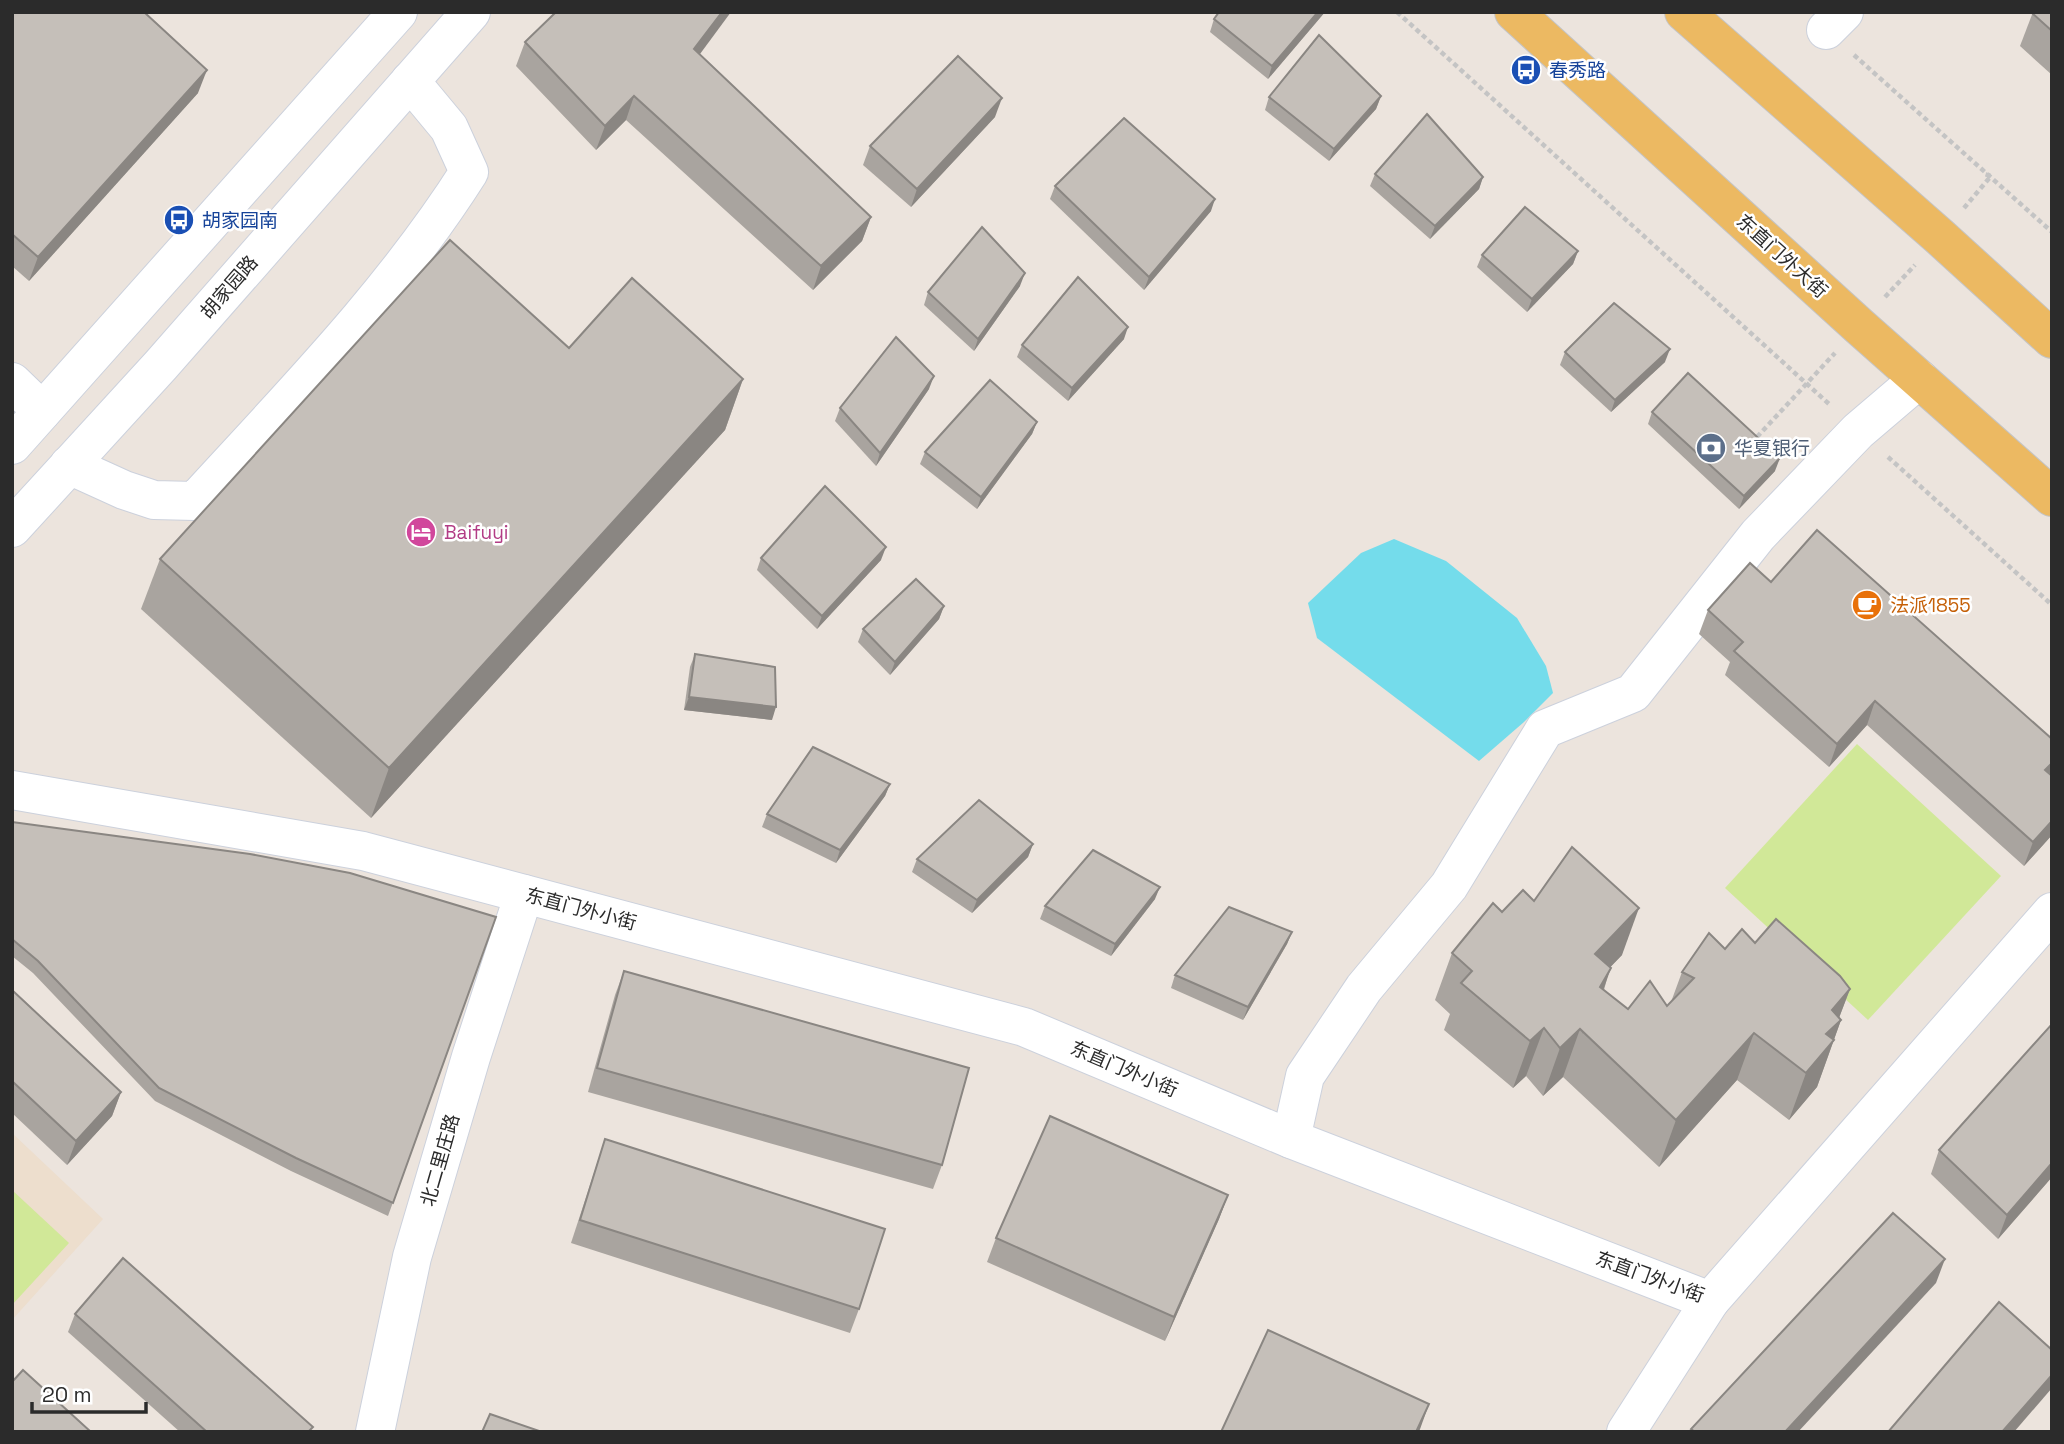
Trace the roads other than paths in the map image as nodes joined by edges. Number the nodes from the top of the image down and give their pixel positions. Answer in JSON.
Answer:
{"nodes":[{"id":1,"x":398,"y":12,"type":"edge"},
{"id":2,"x":471,"y":12,"type":"edge"},
{"id":3,"x":1514,"y":12,"type":"edge"},
{"id":4,"x":1684,"y":12,"type":"edge"},
{"id":5,"x":410,"y":81,"type":"junction"},
{"id":6,"x":2052,"y":339,"type":"edge"},
{"id":7,"x":1919,"y":379,"type":"junction"},
{"id":8,"x":12,"y":382,"type":"edge"},
{"id":9,"x":42,"y":411,"type":"junction"},
{"id":10,"x":12,"y":445,"type":"edge"},
{"id":11,"x":69,"y":465,"type":"junction"},
{"id":12,"x":2052,"y":497,"type":"edge"},
{"id":13,"x":12,"y":528,"type":"edge"},
{"id":14,"x":12,"y":790,"type":"edge"},
{"id":15,"x":524,"y":894,"type":"junction"},
{"id":16,"x":2052,"y":912,"type":"edge"},
{"id":17,"x":1291,"y":1139,"type":"junction"},
{"id":18,"x":1710,"y":1301,"type":"junction"},
{"id":19,"x":375,"y":1432,"type":"edge"},
{"id":20,"x":1626,"y":1432,"type":"edge"}],
"edges":[{"from":1,"to":9,"type":"street"},
{"from":2,"to":5,"type":"street","name":"胡家园路"},
{"from":3,"to":7,"type":"main road","name":"东直门外大街"},
{"from":4,"to":6,"type":"main road"},
{"from":5,"to":11,"type":"street","name":"胡家园路"},
{"from":5,"to":11,"type":"street"},
{"from":7,"to":12,"type":"main road","name":"东直门外大街"},
{"from":7,"to":17,"type":"street"},
{"from":8,"to":9,"type":"street"},
{"from":9,"to":10,"type":"street"},
{"from":11,"to":13,"type":"street","name":"胡家园路"},
{"from":14,"to":15,"type":"street","name":"东直门外小街"},
{"from":15,"to":17,"type":"street","name":"东直门外小街"},
{"from":15,"to":19,"type":"street","name":"北二里庄路"},
{"from":16,"to":18,"type":"street","name":"东直门外小街"},
{"from":17,"to":18,"type":"street","name":"东直门外小街"},
{"from":18,"to":20,"type":"street"}]}
